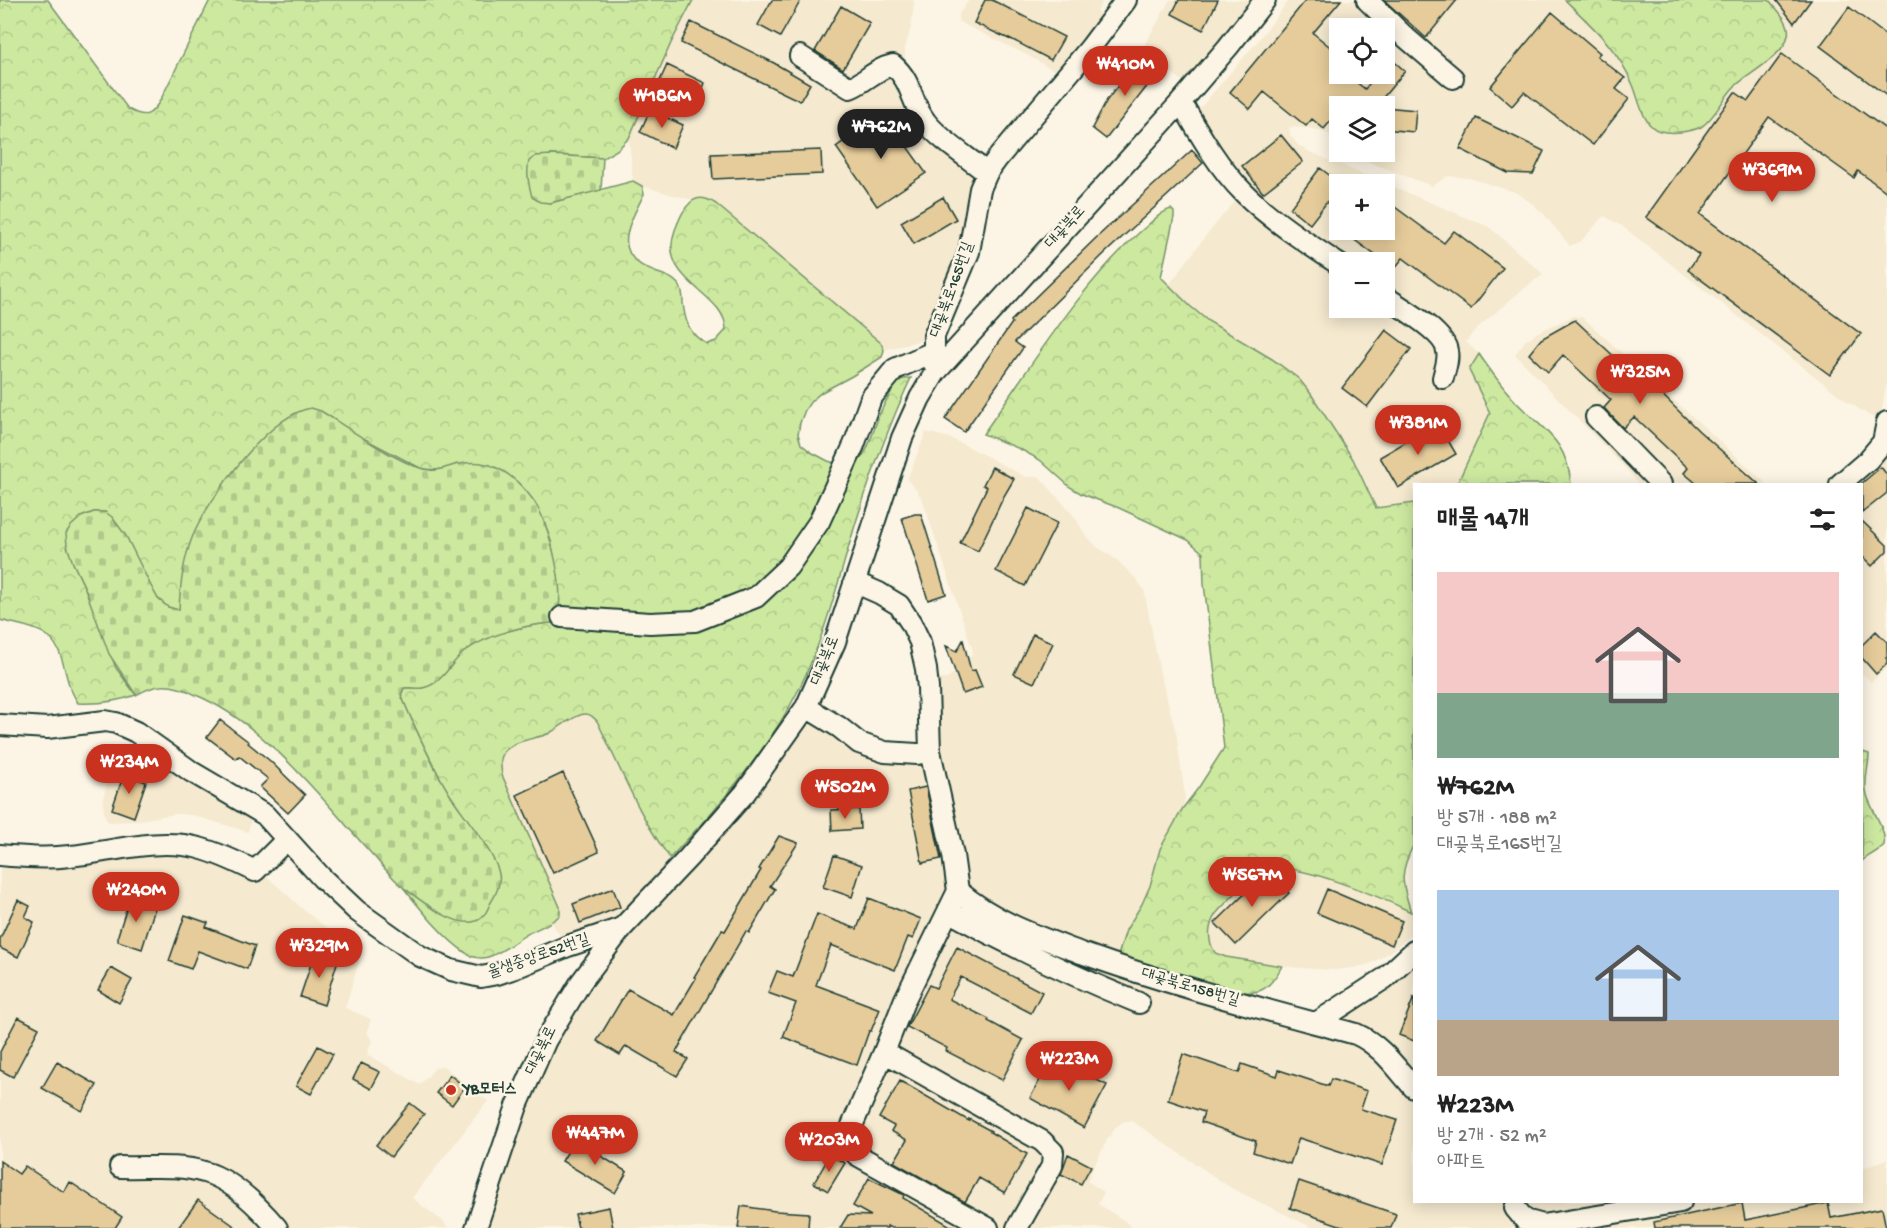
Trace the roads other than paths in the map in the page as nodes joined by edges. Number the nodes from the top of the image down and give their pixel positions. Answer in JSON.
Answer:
{"nodes":[{"id":1,"x":1126,"y":0,"type":"edge"},
{"id":2,"x":1264,"y":0,"type":"edge"},
{"id":3,"x":1367,"y":0,"type":"edge"},
{"id":4,"x":800,"y":57,"type":"dead end"},
{"id":5,"x":1452,"y":78,"type":"dead end"},
{"id":6,"x":1181,"y":102,"type":"junction"},
{"id":7,"x":987,"y":173,"type":"junction"},
{"id":8,"x":1329,"y":257,"type":"edge"},
{"id":9,"x":1395,"y":304,"type":"edge"},
{"id":10,"x":933,"y":352,"type":"junction"},
{"id":11,"x":935,"y":373,"type":"junction"},
{"id":12,"x":1443,"y":378,"type":"dead end"},
{"id":13,"x":1596,"y":417,"type":"dead end"},
{"id":14,"x":1886,"y":431,"type":"edge"},
{"id":15,"x":1660,"y":483,"type":"edge"},
{"id":16,"x":1841,"y":483,"type":"edge"},
{"id":17,"x":854,"y":582,"type":"junction"},
{"id":18,"x":562,"y":618,"type":"dead end"},
{"id":19,"x":806,"y":707,"type":"junction"},
{"id":20,"x":0,"y":725,"type":"edge"},
{"id":21,"x":930,"y":751,"type":"junction"},
{"id":22,"x":286,"y":838,"type":"junction"},
{"id":23,"x":0,"y":855,"type":"edge"},
{"id":24,"x":958,"y":891,"type":"junction"},
{"id":25,"x":948,"y":911,"type":"junction"},
{"id":26,"x":622,"y":928,"type":"junction"},
{"id":27,"x":1413,"y":952,"type":"edge"},
{"id":28,"x":1138,"y":1003,"type":"dead end"},
{"id":29,"x":1316,"y":1023,"type":"junction"},
{"id":30,"x":884,"y":1052,"type":"junction"},
{"id":31,"x":1413,"y":1087,"type":"edge"},
{"id":32,"x":120,"y":1167,"type":"dead end"},
{"id":33,"x":1675,"y":1203,"type":"edge"},
{"id":34,"x":1513,"y":1205,"type":"edge"},
{"id":35,"x":277,"y":1228,"type":"edge"},
{"id":36,"x":476,"y":1228,"type":"edge"},
{"id":37,"x":988,"y":1228,"type":"edge"},
{"id":38,"x":1017,"y":1228,"type":"edge"},
{"id":39,"x":1516,"y":1228,"type":"edge"}],
"edges":[{"from":1,"to":7,"type":"street","name":"대곶북로165번길"},
{"from":2,"to":6,"type":"street","name":"대곶북로"},
{"from":3,"to":5,"type":"street"},
{"from":4,"to":7,"type":"street"},
{"from":6,"to":8,"type":"street"},
{"from":6,"to":11,"type":"street","name":"대곶북로"},
{"from":7,"to":10,"type":"street","name":"대곶북로165번길"},
{"from":9,"to":12,"type":"street"},
{"from":10,"to":11,"type":"street","name":"대곶북로165번길"},
{"from":10,"to":18,"type":"street"},
{"from":11,"to":17,"type":"street","name":"대곶북로"},
{"from":13,"to":15,"type":"street"},
{"from":14,"to":16,"type":"street"},
{"from":17,"to":19,"type":"street","name":"대곶북로"},
{"from":17,"to":21,"type":"street"},
{"from":19,"to":21,"type":"street"},
{"from":19,"to":26,"type":"street","name":"대곶북로"},
{"from":20,"to":22,"type":"street","name":"율생중앙로52번길"},
{"from":21,"to":24,"type":"street"},
{"from":22,"to":23,"type":"street"},
{"from":22,"to":26,"type":"street","name":"율생중앙로52번길"},
{"from":24,"to":25,"type":"street"},
{"from":24,"to":29,"type":"street","name":"대곶북로158번길"},
{"from":25,"to":28,"type":"street"},
{"from":25,"to":30,"type":"street"},
{"from":26,"to":36,"type":"street","name":"대곶북로"},
{"from":27,"to":29,"type":"street"},
{"from":29,"to":31,"type":"street","name":"대곶북로158번길"},
{"from":30,"to":37,"type":"street"},
{"from":30,"to":38,"type":"street"},
{"from":32,"to":35,"type":"street"},
{"from":33,"to":34,"type":"street"},
{"from":34,"to":39,"type":"street"}]}
